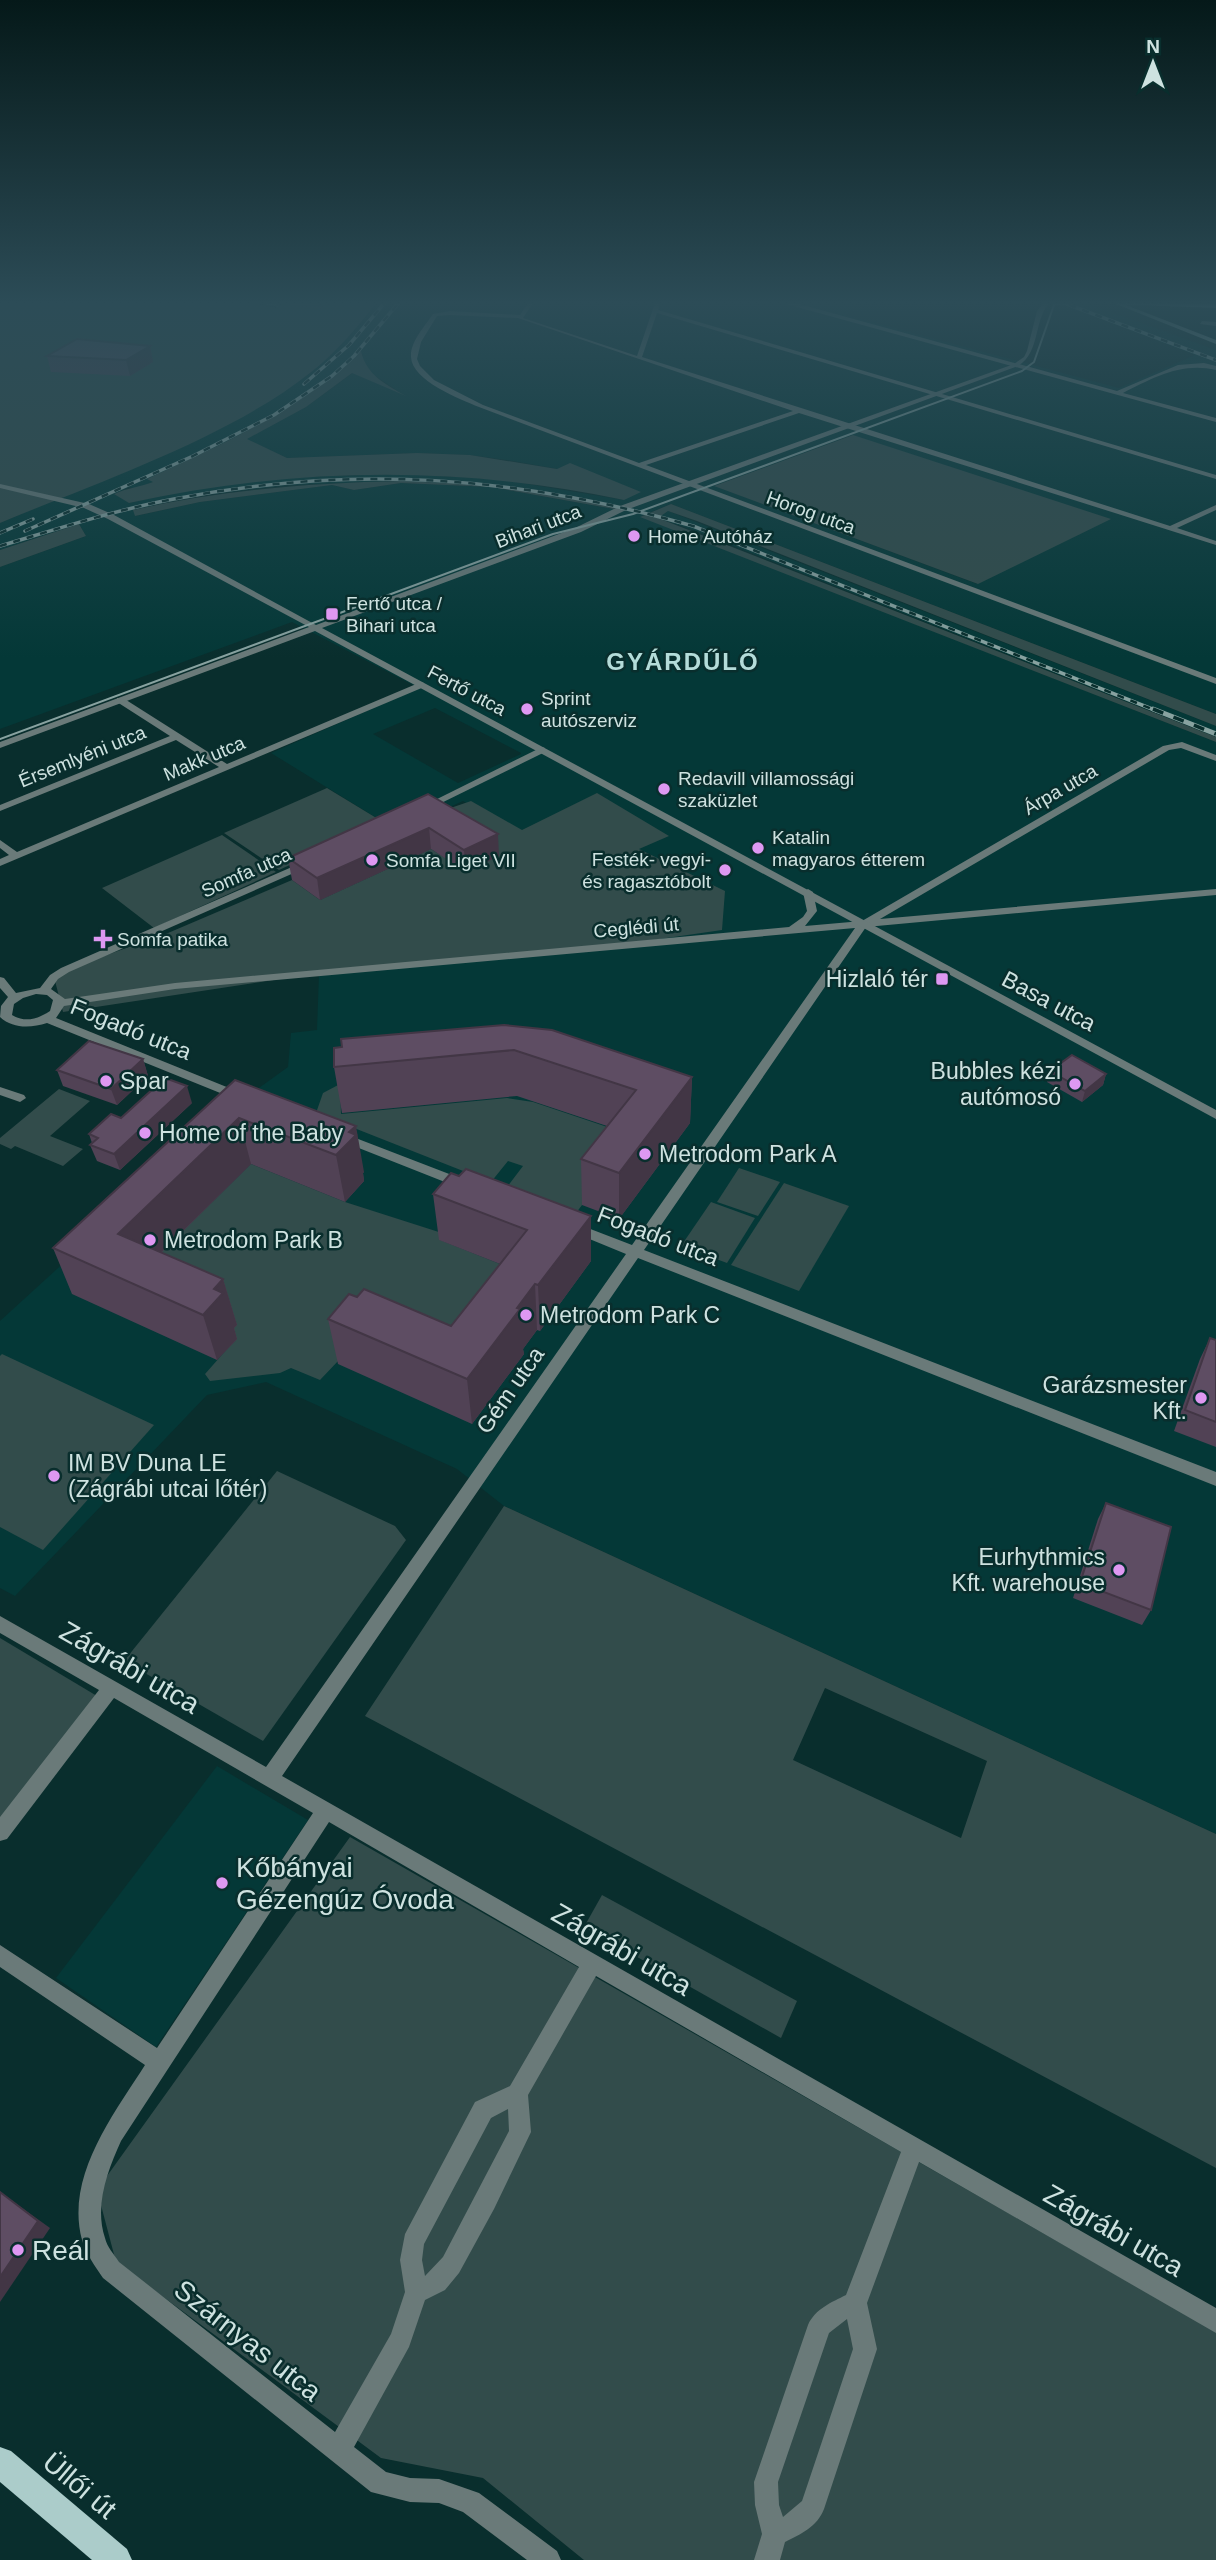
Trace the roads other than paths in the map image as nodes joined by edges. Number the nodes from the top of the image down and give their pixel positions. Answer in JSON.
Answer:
{"nodes":[{"id":1,"x":518,"y":419,"type":"edge"},
{"id":2,"x":774,"y":419,"type":"edge"},
{"id":3,"x":828,"y":419,"type":"edge"},
{"id":4,"x":868,"y":419,"type":"edge"},
{"id":5,"x":1025,"y":419,"type":"edge"},
{"id":6,"x":850,"y":426,"type":"junction"},
{"id":7,"x":637,"y":466,"type":"junction"},
{"id":8,"x":1216,"y":477,"type":"edge"},
{"id":9,"x":692,"y":484,"type":"junction"},
{"id":10,"x":0,"y":486,"type":"edge"},
{"id":11,"x":1216,"y":508,"type":"edge"},
{"id":12,"x":1171,"y":528,"type":"junction"},
{"id":13,"x":1216,"y":543,"type":"edge"},
{"id":14,"x":317,"y":627,"type":"junction"},
{"id":15,"x":1216,"y":681,"type":"edge"},
{"id":16,"x":421,"y":685,"type":"junction"},
{"id":17,"x":120,"y":700,"type":"junction"},
{"id":18,"x":177,"y":736,"type":"junction"},
{"id":19,"x":0,"y":745,"type":"edge"},
{"id":20,"x":542,"y":750,"type":"junction"},
{"id":21,"x":1216,"y":758,"type":"edge"},
{"id":22,"x":226,"y":767,"type":"junction"},
{"id":23,"x":0,"y":808,"type":"edge"},
{"id":24,"x":418,"y":811,"type":"edge"},
{"id":25,"x":0,"y":843,"type":"edge"},
{"id":26,"x":16,"y":856,"type":"junction"},
{"id":27,"x":322,"y":857,"type":"edge"},
{"id":28,"x":0,"y":863,"type":"edge"},
{"id":29,"x":808,"y":892,"type":"junction"},
{"id":30,"x":1216,"y":892,"type":"edge"},
{"id":31,"x":862,"y":925,"type":"junction"},
{"id":32,"x":791,"y":930,"type":"junction"},
{"id":33,"x":0,"y":980,"type":"edge"},
{"id":34,"x":43,"y":991,"type":"junction"},
{"id":35,"x":14,"y":998,"type":"junction"},
{"id":36,"x":60,"y":1003,"type":"junction"},
{"id":37,"x":3,"y":1018,"type":"edge"},
{"id":38,"x":46,"y":1018,"type":"junction"},
{"id":39,"x":0,"y":1091,"type":"edge"},
{"id":40,"x":20,"y":1098,"type":"dead end"},
{"id":41,"x":249,"y":1101,"type":"edge"},
{"id":42,"x":1216,"y":1115,"type":"edge"},
{"id":43,"x":332,"y":1133,"type":"edge"},
{"id":44,"x":483,"y":1192,"type":"edge"},
{"id":45,"x":561,"y":1222,"type":"edge"},
{"id":46,"x":635,"y":1251,"type":"junction"},
{"id":47,"x":1216,"y":1479,"type":"edge"},
{"id":48,"x":0,"y":1624,"type":"edge"},
{"id":49,"x":111,"y":1688,"type":"junction"},
{"id":50,"x":269,"y":1779,"type":"junction"},
{"id":51,"x":325,"y":1811,"type":"junction"},
{"id":52,"x":0,"y":1832,"type":"edge"},
{"id":53,"x":0,"y":1955,"type":"edge"},
{"id":54,"x":592,"y":1964,"type":"junction"},
{"id":55,"x":160,"y":2063,"type":"junction"},
{"id":56,"x":517,"y":2093,"type":"junction"},
{"id":57,"x":913,"y":2148,"type":"junction"},
{"id":58,"x":415,"y":2292,"type":"junction"},
{"id":59,"x":855,"y":2303,"type":"junction"},
{"id":60,"x":1216,"y":2321,"type":"edge"},
{"id":61,"x":339,"y":2449,"type":"junction"},
{"id":62,"x":0,"y":2462,"type":"edge"},
{"id":63,"x":775,"y":2533,"type":"junction"},
{"id":64,"x":116,"y":2560,"type":"edge"},
{"id":65,"x":548,"y":2560,"type":"edge"},
{"id":66,"x":767,"y":2560,"type":"edge"}],
"edges":[{"from":1,"to":7,"type":"street","name":"Horog utca"},
{"from":2,"to":7,"type":"street"},
{"from":3,"to":6,"type":"street"},
{"from":4,"to":6,"type":"street","name":"Bihari utca"},
{"from":5,"to":8,"type":"street"},
{"from":6,"to":9,"type":"street","name":"Bihari utca"},
{"from":6,"to":12,"type":"street"},
{"from":7,"to":9,"type":"street","name":"Horog utca"},
{"from":9,"to":14,"type":"street","name":"Bihari utca"},
{"from":9,"to":15,"type":"street","name":"Horog utca"},
{"from":10,"to":14,"type":"street","name":"Fertő utca"},
{"from":11,"to":12,"type":"street"},
{"from":12,"to":13,"type":"street"},
{"from":14,"to":16,"type":"street","name":"Fertő utca"},
{"from":14,"to":17,"type":"street","name":"Bihari utca"},
{"from":16,"to":20,"type":"street","name":"Fertő utca"},
{"from":16,"to":22,"type":"street","name":"Makk utca"},
{"from":17,"to":18,"type":"street"},
{"from":17,"to":19,"type":"street","name":"Bihari utca"},
{"from":18,"to":22,"type":"street"},
{"from":18,"to":23,"type":"street","name":"Érsemlyéni utca"},
{"from":20,"to":24,"type":"street"},
{"from":20,"to":29,"type":"street","name":"Fertő utca"},
{"from":21,"to":31,"type":"street","name":"Árpa utca"},
{"from":22,"to":26,"type":"street","name":"Makk utca"},
{"from":25,"to":26,"type":"street"},
{"from":26,"to":28,"type":"street","name":"Makk utca"},
{"from":27,"to":34,"type":"street","name":"Somfa utca"},
{"from":29,"to":31,"type":"street"},
{"from":29,"to":32,"type":"street"},
{"from":30,"to":31,"type":"street","name":"Ceglédi út"},
{"from":31,"to":32,"type":"street","name":"Ceglédi út"},
{"from":31,"to":42,"type":"street","name":"Basa utca"},
{"from":31,"to":46,"type":"street","name":"Gém utca"},
{"from":32,"to":36,"type":"street","name":"Ceglédi út"},
{"from":33,"to":35,"type":"street"},
{"from":34,"to":35,"type":"street"},
{"from":34,"to":36,"type":"street"},
{"from":35,"to":37,"type":"street"},
{"from":36,"to":38,"type":"street"},
{"from":37,"to":38,"type":"street"},
{"from":38,"to":41,"type":"street","name":"Fogadó utca"},
{"from":39,"to":40,"type":"street"},
{"from":43,"to":44,"type":"street"},
{"from":45,"to":46,"type":"street","name":"Fogadó utca"},
{"from":46,"to":47,"type":"street","name":"Fogadó utca"},
{"from":46,"to":50,"type":"street","name":"Gém utca"},
{"from":48,"to":49,"type":"street","name":"Zágrábi utca"},
{"from":49,"to":50,"type":"street","name":"Zágrábi utca"},
{"from":49,"to":52,"type":"street"},
{"from":50,"to":51,"type":"street","name":"Zágrábi utca"},
{"from":51,"to":54,"type":"street","name":"Zágrábi utca"},
{"from":51,"to":55,"type":"street","name":"Szárnyas utca"},
{"from":53,"to":55,"type":"street"},
{"from":54,"to":56,"type":"street"},
{"from":54,"to":57,"type":"street","name":"Zágrábi utca"},
{"from":55,"to":61,"type":"street","name":"Szárnyas utca"},
{"from":56,"to":58,"type":"street"},
{"from":56,"to":58,"type":"street"},
{"from":57,"to":59,"type":"street"},
{"from":57,"to":60,"type":"street","name":"Zágrábi utca"},
{"from":58,"to":61,"type":"street"},
{"from":59,"to":63,"type":"street"},
{"from":59,"to":63,"type":"street"},
{"from":61,"to":65,"type":"street","name":"Szárnyas utca"},
{"from":62,"to":64,"type":"main road","name":"Üllői út"},
{"from":63,"to":66,"type":"street"}]}
